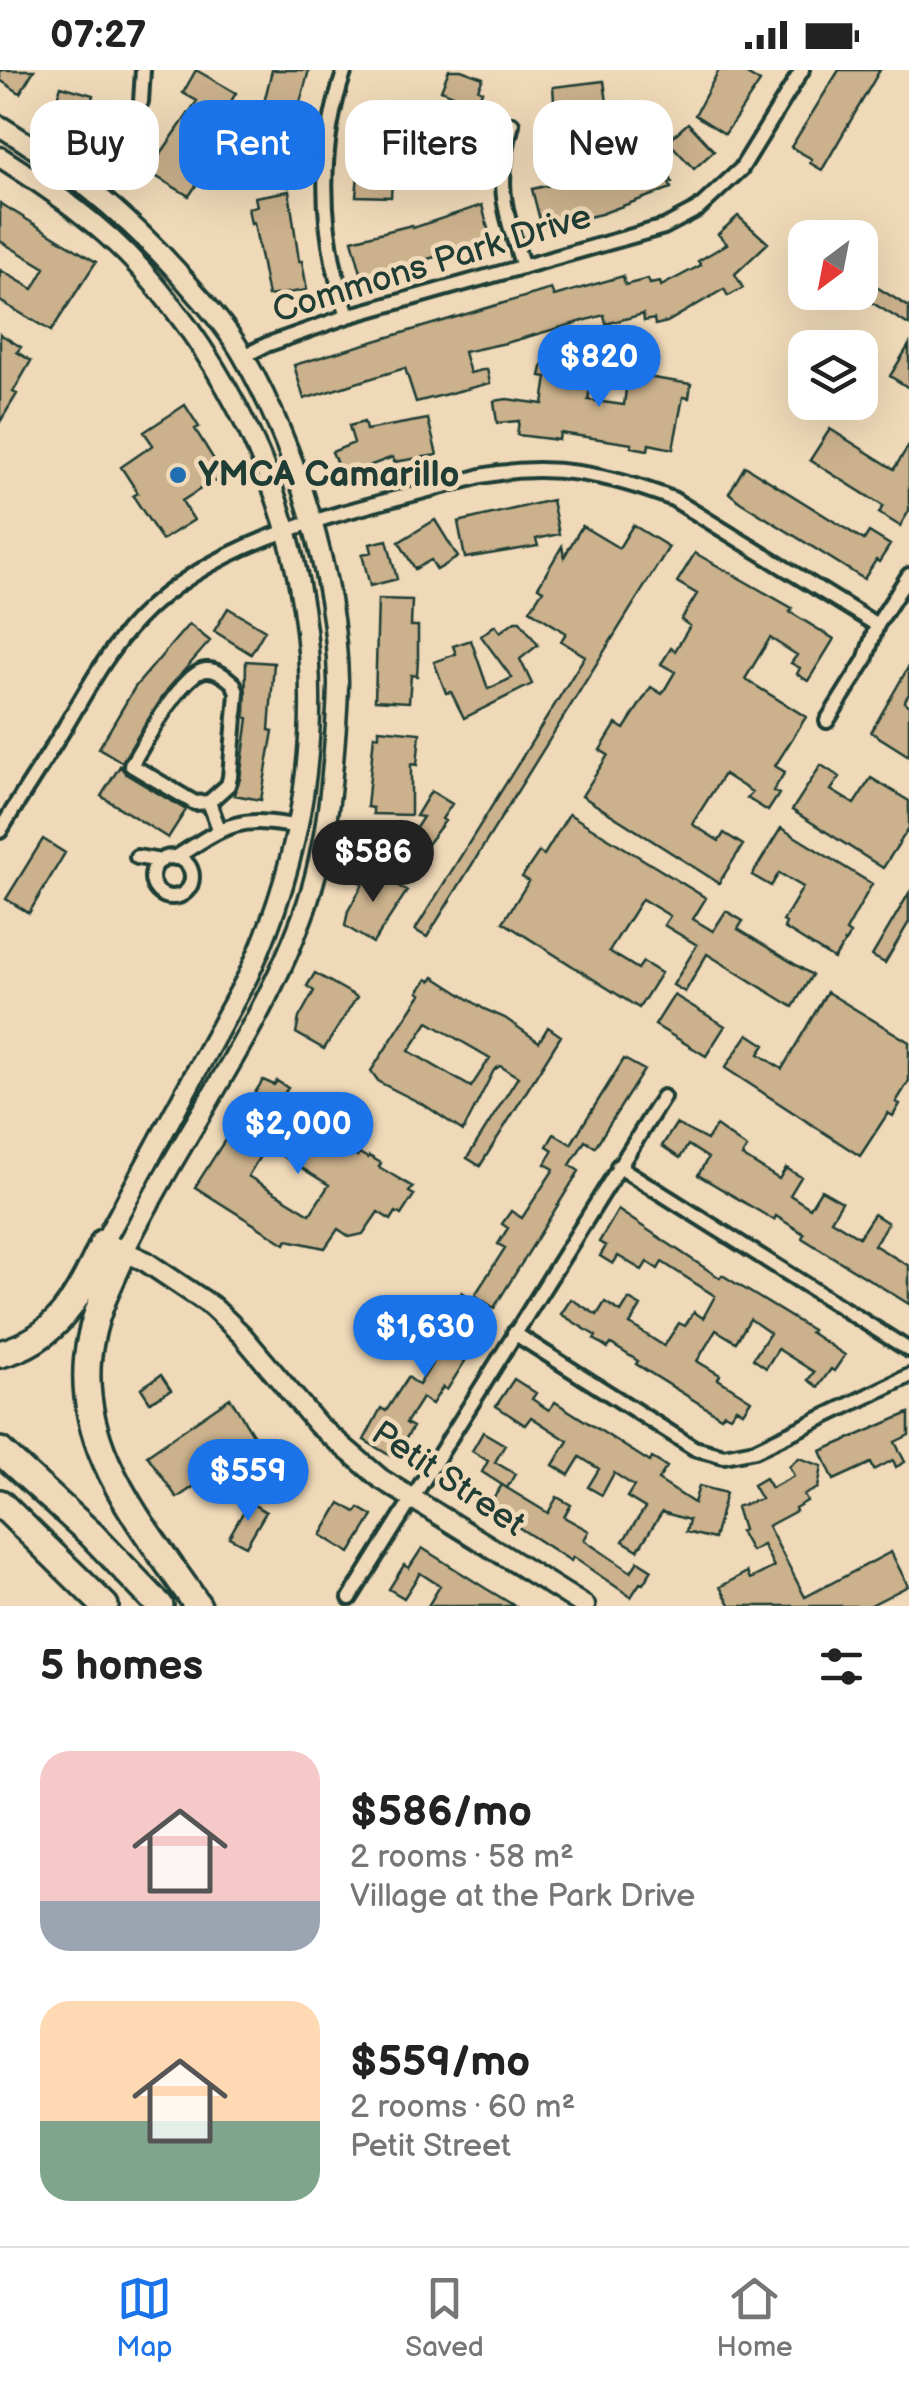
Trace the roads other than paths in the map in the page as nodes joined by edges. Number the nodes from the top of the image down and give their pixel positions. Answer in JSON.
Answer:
{"nodes":[{"id":1,"x":143,"y":70,"type":"edge"},
{"id":2,"x":345,"y":70,"type":"edge"},
{"id":3,"x":799,"y":71,"type":"edge"},
{"id":4,"x":141,"y":100,"type":"edge"},
{"id":5,"x":0,"y":126,"type":"edge"},
{"id":6,"x":0,"y":157,"type":"edge"},
{"id":7,"x":502,"y":190,"type":"edge"},
{"id":8,"x":523,"y":266,"type":"junction"},
{"id":9,"x":348,"y":316,"type":"junction"},
{"id":10,"x":244,"y":356,"type":"junction"},
{"id":11,"x":313,"y":524,"type":"junction"},
{"id":12,"x":288,"y":530,"type":"junction"},
{"id":13,"x":909,"y":575,"type":"edge"},
{"id":14,"x":877,"y":625,"type":"junction"},
{"id":15,"x":827,"y":722,"type":"dead end"},
{"id":16,"x":209,"y":802,"type":"junction"},
{"id":17,"x":299,"y":827,"type":"junction"},
{"id":18,"x":219,"y":829,"type":"junction"},
{"id":19,"x":0,"y":831,"type":"edge"},
{"id":20,"x":182,"y":862,"type":"junction"},
{"id":21,"x":662,"y":1096,"type":"dead end"},
{"id":22,"x":618,"y":1166,"type":"junction"},
{"id":23,"x":114,"y":1246,"type":"junction"},
{"id":24,"x":514,"y":1334,"type":"junction"},
{"id":25,"x":909,"y":1350,"type":"edge"},
{"id":26,"x":0,"y":1354,"type":"edge"},
{"id":27,"x":909,"y":1376,"type":"edge"},
{"id":28,"x":0,"y":1451,"type":"edge"},
{"id":29,"x":412,"y":1499,"type":"junction"},
{"id":30,"x":0,"y":1503,"type":"edge"},
{"id":31,"x":350,"y":1598,"type":"dead end"},
{"id":32,"x":105,"y":1606,"type":"edge"},
{"id":33,"x":160,"y":1606,"type":"edge"},
{"id":34,"x":198,"y":1606,"type":"edge"},
{"id":35,"x":586,"y":1606,"type":"edge"}],
"edges":[{"from":1,"to":4,"type":"street"},
{"from":2,"to":9,"type":"street"},
{"from":3,"to":8,"type":"street","name":"Commons Park Drive"},
{"from":5,"to":10,"type":"street"},
{"from":6,"to":12,"type":"street"},
{"from":7,"to":8,"type":"street"},
{"from":8,"to":9,"type":"street","name":"Commons Park Drive"},
{"from":9,"to":10,"type":"street","name":"Commons Park Drive"},
{"from":10,"to":11,"type":"street"},
{"from":11,"to":12,"type":"street"},
{"from":11,"to":14,"type":"street"},
{"from":11,"to":23,"type":"street"},
{"from":12,"to":17,"type":"street"},
{"from":12,"to":19,"type":"street"},
{"from":13,"to":14,"type":"street"},
{"from":14,"to":15,"type":"street"},
{"from":16,"to":16,"type":"street"},
{"from":16,"to":18,"type":"street"},
{"from":17,"to":18,"type":"street"},
{"from":17,"to":23,"type":"street"},
{"from":18,"to":20,"type":"street"},
{"from":20,"to":20,"type":"street"},
{"from":21,"to":22,"type":"street"},
{"from":22,"to":24,"type":"street"},
{"from":22,"to":25,"type":"street"},
{"from":23,"to":26,"type":"highway"},
{"from":23,"to":29,"type":"street","name":"Petit Street"},
{"from":23,"to":34,"type":"highway"},
{"from":24,"to":27,"type":"street"},
{"from":24,"to":29,"type":"street"},
{"from":28,"to":33,"type":"highway"},
{"from":29,"to":31,"type":"street"},
{"from":29,"to":35,"type":"street","name":"Petit Street"},
{"from":30,"to":32,"type":"highway"}]}
